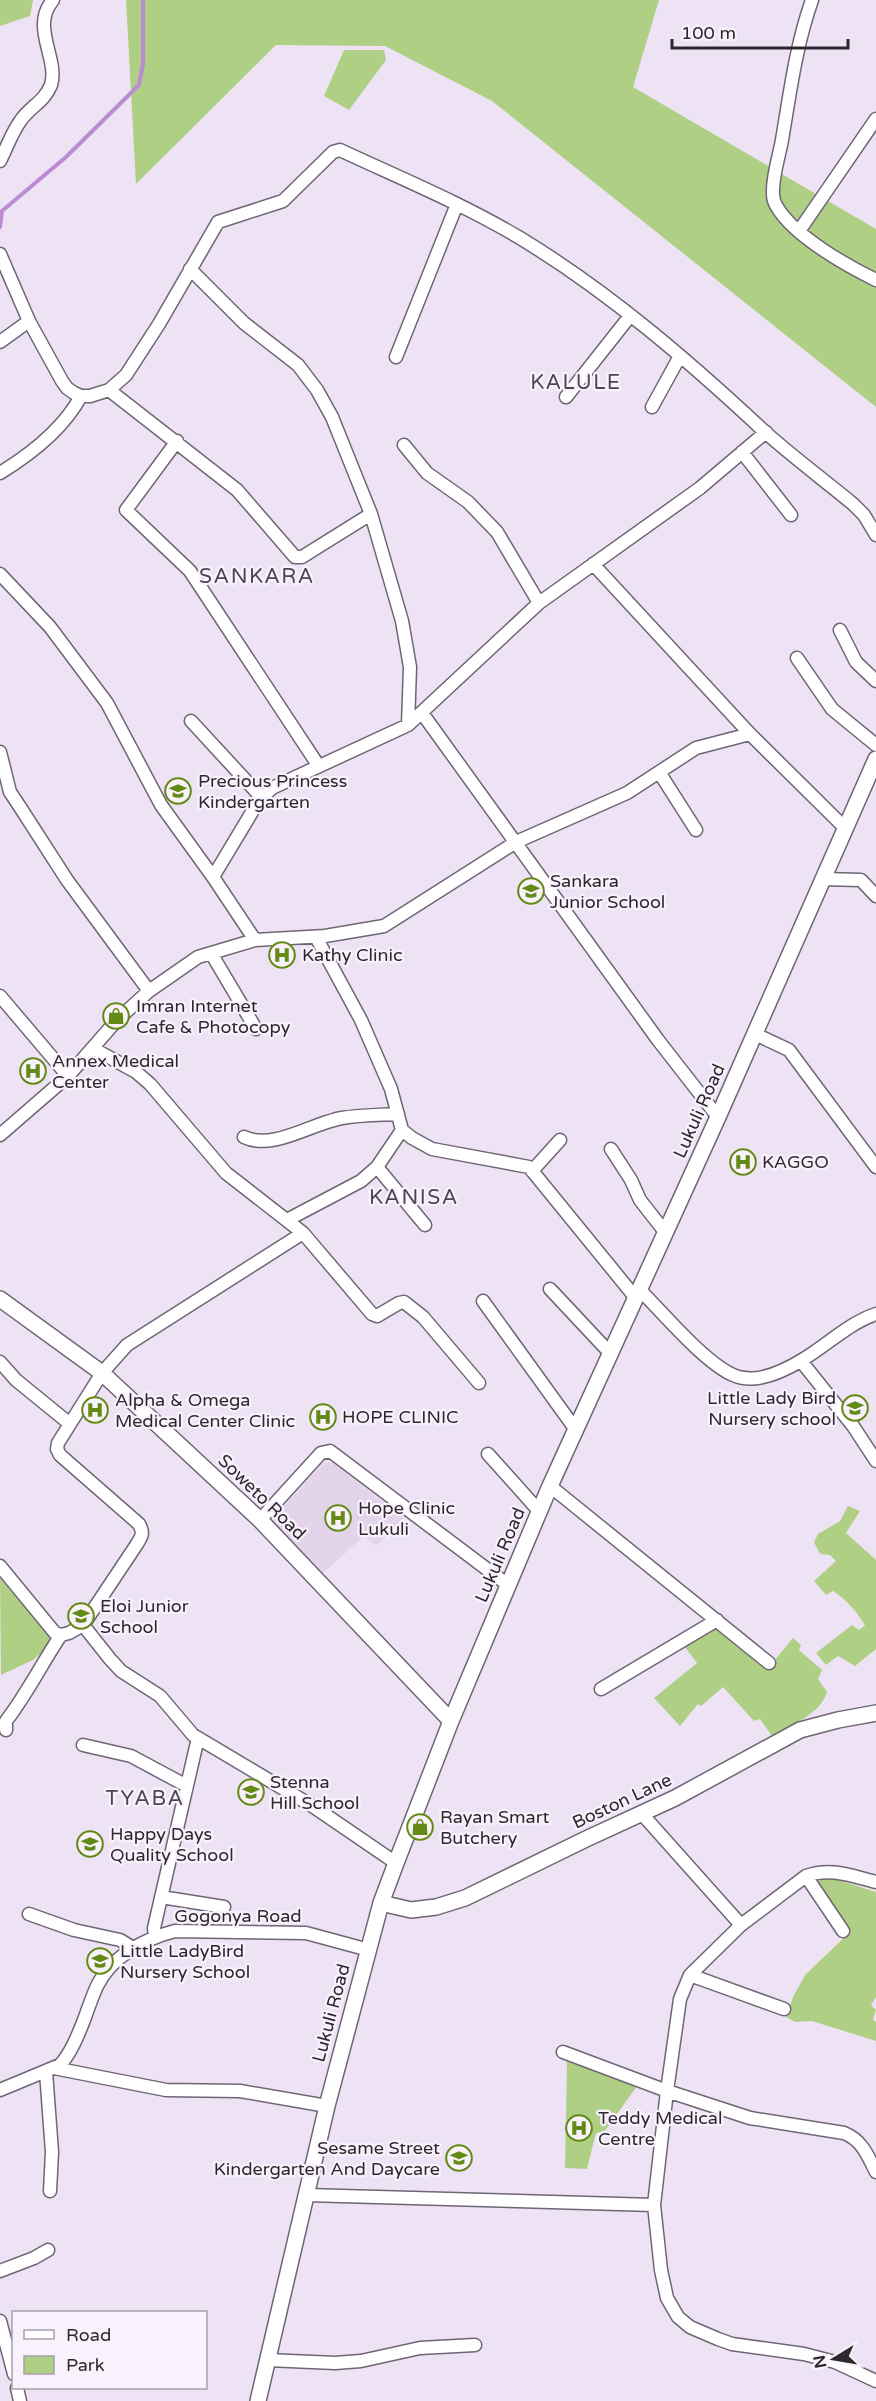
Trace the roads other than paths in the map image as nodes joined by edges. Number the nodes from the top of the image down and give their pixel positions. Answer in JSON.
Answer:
{"nodes":[{"id":1,"x":53,"y":0,"type":"edge"},
{"id":2,"x":812,"y":0,"type":"edge"},
{"id":3,"x":876,"y":119,"type":"edge"},
{"id":4,"x":0,"y":161,"type":"edge"},
{"id":5,"x":457,"y":204,"type":"junction"},
{"id":6,"x":799,"y":231,"type":"junction"},
{"id":7,"x":0,"y":254,"type":"edge"},
{"id":8,"x":190,"y":269,"type":"junction"},
{"id":9,"x":876,"y":280,"type":"edge"},
{"id":10,"x":630,"y":316,"type":"junction"},
{"id":11,"x":29,"y":321,"type":"junction"},
{"id":12,"x":0,"y":342,"type":"edge"},
{"id":13,"x":680,"y":356,"type":"junction"},
{"id":14,"x":396,"y":357,"type":"dead end"},
{"id":15,"x":109,"y":390,"type":"junction"},
{"id":16,"x":81,"y":396,"type":"junction"},
{"id":17,"x":566,"y":397,"type":"dead end"},
{"id":18,"x":652,"y":407,"type":"dead end"},
{"id":19,"x":766,"y":432,"type":"junction"},
{"id":20,"x":177,"y":441,"type":"junction"},
{"id":21,"x":404,"y":445,"type":"dead end"},
{"id":22,"x":742,"y":452,"type":"junction"},
{"id":23,"x":0,"y":473,"type":"edge"},
{"id":24,"x":371,"y":514,"type":"junction"},
{"id":25,"x":791,"y":515,"type":"dead end"},
{"id":26,"x":876,"y":535,"type":"edge"},
{"id":27,"x":593,"y":564,"type":"junction"},
{"id":28,"x":0,"y":574,"type":"edge"},
{"id":29,"x":539,"y":603,"type":"junction"},
{"id":30,"x":840,"y":630,"type":"dead end"},
{"id":31,"x":797,"y":658,"type":"dead end"},
{"id":32,"x":876,"y":681,"type":"edge"},
{"id":33,"x":422,"y":713,"type":"junction"},
{"id":34,"x":191,"y":721,"type":"dead end"},
{"id":35,"x":408,"y":725,"type":"junction"},
{"id":36,"x":750,"y":734,"type":"junction"},
{"id":37,"x":876,"y":745,"type":"edge"},
{"id":38,"x":0,"y":752,"type":"edge"},
{"id":39,"x":876,"y":759,"type":"edge"},
{"id":40,"x":318,"y":765,"type":"junction"},
{"id":41,"x":659,"y":772,"type":"junction"},
{"id":42,"x":262,"y":798,"type":"junction"},
{"id":43,"x":845,"y":828,"type":"junction"},
{"id":44,"x":696,"y":830,"type":"dead end"},
{"id":45,"x":516,"y":842,"type":"junction"},
{"id":46,"x":213,"y":877,"type":"junction"},
{"id":47,"x":822,"y":879,"type":"junction"},
{"id":48,"x":876,"y":896,"type":"edge"},
{"id":49,"x":316,"y":937,"type":"junction"},
{"id":50,"x":255,"y":940,"type":"junction"},
{"id":51,"x":211,"y":953,"type":"junction"},
{"id":52,"x":149,"y":991,"type":"junction"},
{"id":53,"x":0,"y":996,"type":"edge"},
{"id":54,"x":256,"y":1029,"type":"dead end"},
{"id":55,"x":754,"y":1034,"type":"junction"},
{"id":56,"x":94,"y":1049,"type":"junction"},
{"id":57,"x":68,"y":1076,"type":"junction"},
{"id":58,"x":398,"y":1114,"type":"junction"},
{"id":59,"x":718,"y":1117,"type":"junction"},
{"id":60,"x":402,"y":1130,"type":"junction"},
{"id":61,"x":0,"y":1135,"type":"edge"},
{"id":62,"x":244,"y":1137,"type":"dead end"},
{"id":63,"x":560,"y":1140,"type":"dead end"},
{"id":64,"x":611,"y":1149,"type":"dead end"},
{"id":65,"x":377,"y":1167,"type":"junction"},
{"id":66,"x":876,"y":1167,"type":"edge"},
{"id":67,"x":532,"y":1171,"type":"junction"},
{"id":68,"x":287,"y":1220,"type":"junction"},
{"id":69,"x":425,"y":1225,"type":"dead end"},
{"id":70,"x":665,"y":1232,"type":"junction"},
{"id":71,"x":303,"y":1233,"type":"junction"},
{"id":72,"x":550,"y":1289,"type":"dead end"},
{"id":73,"x":637,"y":1293,"type":"junction"},
{"id":74,"x":0,"y":1299,"type":"edge"},
{"id":75,"x":483,"y":1300,"type":"dead end"},
{"id":76,"x":876,"y":1314,"type":"edge"},
{"id":77,"x":610,"y":1353,"type":"junction"},
{"id":78,"x":801,"y":1361,"type":"junction"},
{"id":79,"x":0,"y":1362,"type":"edge"},
{"id":80,"x":102,"y":1373,"type":"junction"},
{"id":81,"x":479,"y":1383,"type":"dead end"},
{"id":82,"x":70,"y":1424,"type":"junction"},
{"id":83,"x":576,"y":1430,"type":"junction"},
{"id":84,"x":488,"y":1454,"type":"dead end"},
{"id":85,"x":876,"y":1461,"type":"edge"},
{"id":86,"x":550,"y":1486,"type":"junction"},
{"id":87,"x":540,"y":1511,"type":"junction"},
{"id":88,"x":260,"y":1520,"type":"junction"},
{"id":89,"x":0,"y":1566,"type":"edge"},
{"id":90,"x":508,"y":1585,"type":"junction"},
{"id":91,"x":717,"y":1620,"type":"junction"},
{"id":92,"x":83,"y":1624,"type":"junction"},
{"id":93,"x":61,"y":1635,"type":"junction"},
{"id":94,"x":769,"y":1663,"type":"dead end"},
{"id":95,"x":601,"y":1689,"type":"dead end"},
{"id":96,"x":876,"y":1713,"type":"edge"},
{"id":97,"x":451,"y":1721,"type":"junction"},
{"id":98,"x":6,"y":1730,"type":"dead end"},
{"id":99,"x":198,"y":1738,"type":"junction"},
{"id":100,"x":82,"y":1745,"type":"dead end"},
{"id":101,"x":187,"y":1786,"type":"junction"},
{"id":102,"x":642,"y":1814,"type":"junction"},
{"id":103,"x":396,"y":1863,"type":"junction"},
{"id":104,"x":806,"y":1876,"type":"junction"},
{"id":105,"x":876,"y":1882,"type":"edge"},
{"id":106,"x":161,"y":1898,"type":"junction"},
{"id":107,"x":381,"y":1903,"type":"junction"},
{"id":108,"x":224,"y":1907,"type":"dead end"},
{"id":109,"x":29,"y":1914,"type":"dead end"},
{"id":110,"x":741,"y":1925,"type":"junction"},
{"id":111,"x":843,"y":1931,"type":"dead end"},
{"id":112,"x":154,"y":1936,"type":"junction"},
{"id":113,"x":133,"y":1948,"type":"junction"},
{"id":114,"x":369,"y":1950,"type":"junction"},
{"id":115,"x":690,"y":1975,"type":"junction"},
{"id":116,"x":784,"y":2009,"type":"dead end"},
{"id":117,"x":562,"y":2052,"type":"dead end"},
{"id":118,"x":50,"y":2070,"type":"junction"},
{"id":119,"x":0,"y":2090,"type":"edge"},
{"id":120,"x":667,"y":2091,"type":"junction"},
{"id":121,"x":327,"y":2106,"type":"junction"},
{"id":122,"x":876,"y":2172,"type":"edge"},
{"id":123,"x":50,"y":2191,"type":"dead end"},
{"id":124,"x":306,"y":2195,"type":"junction"},
{"id":125,"x":654,"y":2205,"type":"junction"},
{"id":126,"x":48,"y":2250,"type":"dead end"},
{"id":127,"x":0,"y":2271,"type":"edge"},
{"id":128,"x":0,"y":2321,"type":"edge"},
{"id":129,"x":475,"y":2345,"type":"dead end"},
{"id":130,"x":267,"y":2360,"type":"junction"},
{"id":131,"x":12,"y":2366,"type":"edge"},
{"id":132,"x":876,"y":2381,"type":"edge"},
{"id":133,"x":258,"y":2401,"type":"edge"}],
"edges":[{"from":1,"to":4,"type":"street"},
{"from":2,"to":6,"type":"street"},
{"from":3,"to":6,"type":"street"},
{"from":5,"to":8,"type":"street"},
{"from":5,"to":10,"type":"street"},
{"from":5,"to":14,"type":"street"},
{"from":6,"to":9,"type":"street"},
{"from":7,"to":11,"type":"street"},
{"from":8,"to":15,"type":"street"},
{"from":8,"to":24,"type":"street"},
{"from":10,"to":13,"type":"street"},
{"from":10,"to":17,"type":"street"},
{"from":11,"to":12,"type":"street"},
{"from":11,"to":16,"type":"street"},
{"from":13,"to":18,"type":"street"},
{"from":13,"to":19,"type":"street"},
{"from":15,"to":16,"type":"street"},
{"from":15,"to":20,"type":"street"},
{"from":16,"to":23,"type":"street"},
{"from":19,"to":22,"type":"street"},
{"from":19,"to":26,"type":"street"},
{"from":20,"to":24,"type":"street"},
{"from":20,"to":40,"type":"street"},
{"from":21,"to":29,"type":"street"},
{"from":22,"to":25,"type":"street"},
{"from":22,"to":27,"type":"street"},
{"from":24,"to":35,"type":"street"},
{"from":27,"to":29,"type":"street"},
{"from":27,"to":36,"type":"street"},
{"from":28,"to":46,"type":"street"},
{"from":29,"to":33,"type":"street"},
{"from":30,"to":32,"type":"street"},
{"from":31,"to":37,"type":"street"},
{"from":33,"to":35,"type":"street"},
{"from":33,"to":45,"type":"street"},
{"from":34,"to":42,"type":"street"},
{"from":35,"to":40,"type":"street"},
{"from":36,"to":41,"type":"street"},
{"from":36,"to":43,"type":"street"},
{"from":38,"to":52,"type":"street"},
{"from":39,"to":43,"type":"street","name":"Lukuli Road"},
{"from":40,"to":42,"type":"street"},
{"from":41,"to":44,"type":"street"},
{"from":41,"to":45,"type":"street"},
{"from":42,"to":46,"type":"street"},
{"from":43,"to":47,"type":"street","name":"Lukuli Road"},
{"from":45,"to":49,"type":"street"},
{"from":45,"to":59,"type":"street"},
{"from":46,"to":50,"type":"street"},
{"from":47,"to":48,"type":"street"},
{"from":47,"to":55,"type":"street","name":"Lukuli Road"},
{"from":49,"to":50,"type":"street"},
{"from":49,"to":58,"type":"street"},
{"from":50,"to":51,"type":"street"},
{"from":51,"to":52,"type":"street"},
{"from":51,"to":54,"type":"street"},
{"from":52,"to":56,"type":"street"},
{"from":53,"to":57,"type":"street"},
{"from":55,"to":59,"type":"street","name":"Lukuli Road"},
{"from":55,"to":66,"type":"street"},
{"from":56,"to":57,"type":"street"},
{"from":56,"to":68,"type":"street"},
{"from":57,"to":61,"type":"street"},
{"from":58,"to":60,"type":"street"},
{"from":58,"to":62,"type":"street"},
{"from":59,"to":70,"type":"street","name":"Lukuli Road"},
{"from":60,"to":65,"type":"street"},
{"from":60,"to":67,"type":"street"},
{"from":63,"to":67,"type":"street"},
{"from":64,"to":70,"type":"street"},
{"from":65,"to":68,"type":"street"},
{"from":65,"to":69,"type":"street"},
{"from":67,"to":73,"type":"street"},
{"from":68,"to":71,"type":"street"},
{"from":70,"to":73,"type":"street","name":"Lukuli Road"},
{"from":71,"to":80,"type":"street"},
{"from":71,"to":81,"type":"street"},
{"from":72,"to":77,"type":"street"},
{"from":73,"to":77,"type":"street","name":"Lukuli Road"},
{"from":73,"to":78,"type":"street"},
{"from":74,"to":80,"type":"street","name":"Soweto Road"},
{"from":75,"to":83,"type":"street"},
{"from":76,"to":78,"type":"street"},
{"from":77,"to":83,"type":"street","name":"Lukuli Road"},
{"from":78,"to":85,"type":"street"},
{"from":79,"to":82,"type":"street"},
{"from":80,"to":82,"type":"street"},
{"from":80,"to":88,"type":"street","name":"Soweto Road"},
{"from":82,"to":92,"type":"street"},
{"from":83,"to":86,"type":"street","name":"Lukuli Road"},
{"from":84,"to":87,"type":"street"},
{"from":86,"to":87,"type":"street","name":"Lukuli Road"},
{"from":86,"to":91,"type":"street"},
{"from":87,"to":90,"type":"street","name":"Lukuli Road"},
{"from":88,"to":90,"type":"street"},
{"from":88,"to":97,"type":"street","name":"Soweto Road"},
{"from":89,"to":93,"type":"street"},
{"from":90,"to":97,"type":"street","name":"Lukuli Road"},
{"from":91,"to":94,"type":"street"},
{"from":91,"to":95,"type":"street"},
{"from":92,"to":93,"type":"street"},
{"from":92,"to":99,"type":"street"},
{"from":93,"to":98,"type":"street"},
{"from":96,"to":102,"type":"street","name":"Boston Lane"},
{"from":97,"to":103,"type":"street","name":"Lukuli Road"},
{"from":99,"to":101,"type":"street"},
{"from":99,"to":103,"type":"street"},
{"from":100,"to":101,"type":"street"},
{"from":101,"to":106,"type":"street"},
{"from":102,"to":107,"type":"street","name":"Boston Lane"},
{"from":102,"to":110,"type":"street"},
{"from":103,"to":107,"type":"street","name":"Lukuli Road"},
{"from":104,"to":105,"type":"street"},
{"from":104,"to":110,"type":"street"},
{"from":104,"to":111,"type":"street"},
{"from":106,"to":108,"type":"street"},
{"from":106,"to":112,"type":"street"},
{"from":107,"to":114,"type":"street","name":"Lukuli Road"},
{"from":109,"to":113,"type":"street"},
{"from":110,"to":115,"type":"street"},
{"from":112,"to":113,"type":"street","name":"Gogonya Road"},
{"from":112,"to":114,"type":"street","name":"Gogonya Road"},
{"from":113,"to":118,"type":"street","name":"Gogonya Road"},
{"from":114,"to":121,"type":"street","name":"Lukuli Road"},
{"from":115,"to":116,"type":"street"},
{"from":115,"to":120,"type":"street"},
{"from":117,"to":120,"type":"street"},
{"from":118,"to":119,"type":"street","name":"Gogonya Road"},
{"from":118,"to":121,"type":"street"},
{"from":118,"to":123,"type":"street"},
{"from":120,"to":122,"type":"street"},
{"from":120,"to":125,"type":"street"},
{"from":121,"to":124,"type":"street","name":"Lukuli Road"},
{"from":124,"to":125,"type":"street"},
{"from":124,"to":130,"type":"street","name":"Lukuli Road"},
{"from":125,"to":132,"type":"street"},
{"from":126,"to":127,"type":"street"},
{"from":128,"to":131,"type":"street"},
{"from":129,"to":130,"type":"street"},
{"from":130,"to":133,"type":"street","name":"Lukuli Road"}]}
